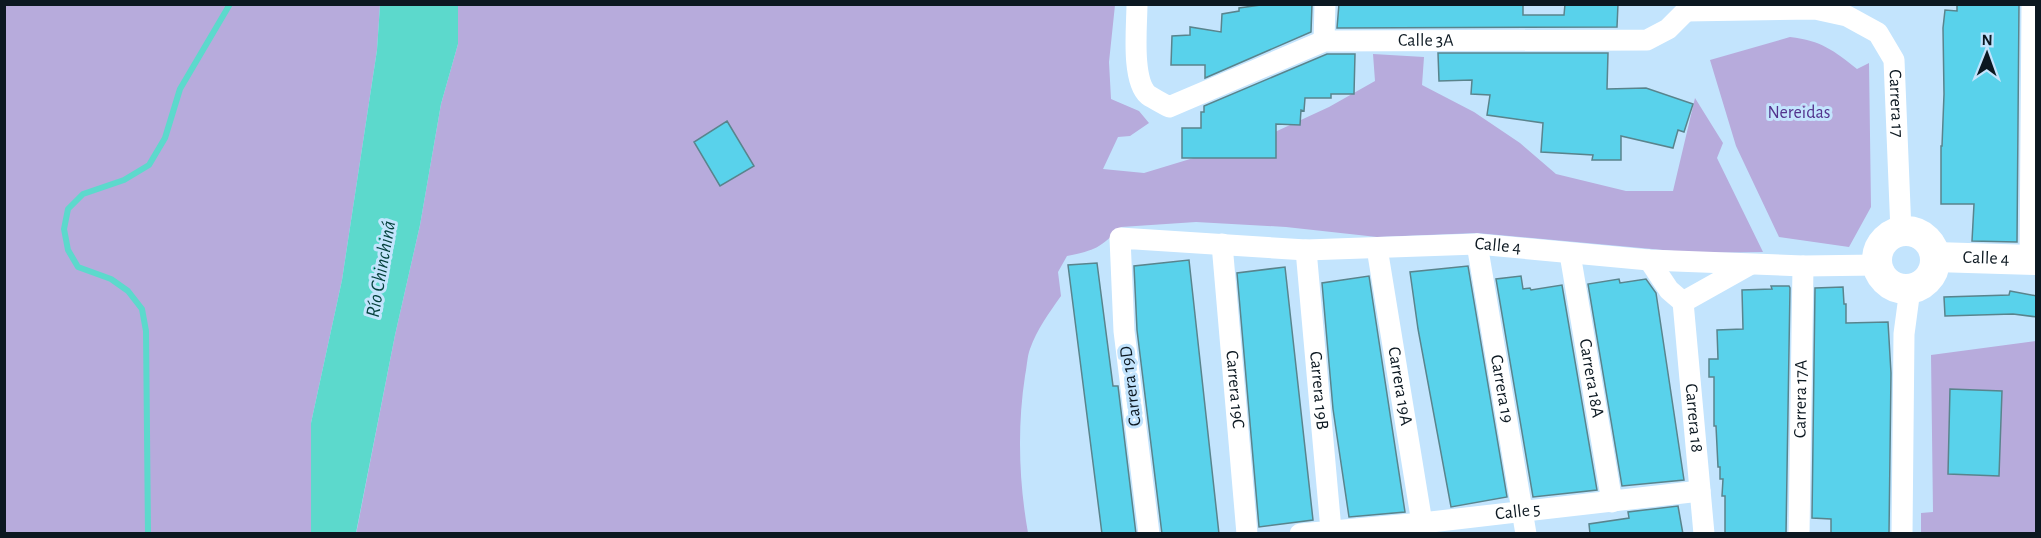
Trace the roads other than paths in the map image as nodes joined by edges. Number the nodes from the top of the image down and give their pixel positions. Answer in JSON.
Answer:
{"nodes":[{"id":1,"x":1137,"y":4,"type":"edge"},
{"id":2,"x":1325,"y":4,"type":"edge"},
{"id":3,"x":2032,"y":4,"type":"edge"},
{"id":4,"x":1682,"y":8,"type":"edge"},
{"id":5,"x":1324,"y":41,"type":"junction"},
{"id":6,"x":1901,"y":232,"type":"junction"},
{"id":7,"x":1120,"y":238,"type":"joint"},
{"id":8,"x":1222,"y":244,"type":"junction"},
{"id":9,"x":1477,"y":244,"type":"junction"},
{"id":10,"x":1377,"y":248,"type":"junction"},
{"id":11,"x":1306,"y":250,"type":"junction"},
{"id":12,"x":1570,"y":254,"type":"junction"},
{"id":13,"x":1935,"y":257,"type":"junction"},
{"id":14,"x":1649,"y":260,"type":"junction"},
{"id":15,"x":2033,"y":260,"type":"edge"},
{"id":16,"x":1749,"y":265,"type":"junction"},
{"id":17,"x":1878,"y":265,"type":"junction"},
{"id":18,"x":1803,"y":266,"type":"junction"},
{"id":19,"x":1910,"y":289,"type":"junction"},
{"id":20,"x":1683,"y":302,"type":"junction"},
{"id":21,"x":1700,"y":491,"type":"junction"},
{"id":22,"x":1612,"y":502,"type":"junction"},
{"id":23,"x":1523,"y":512,"type":"junction"},
{"id":24,"x":1422,"y":523,"type":"junction"},
{"id":25,"x":1331,"y":530,"type":"junction"},
{"id":26,"x":1149,"y":534,"type":"edge"},
{"id":27,"x":1247,"y":534,"type":"edge"},
{"id":28,"x":1300,"y":534,"type":"edge"},
{"id":29,"x":1526,"y":534,"type":"edge"},
{"id":30,"x":1704,"y":534,"type":"edge"},
{"id":31,"x":1799,"y":534,"type":"edge"},
{"id":32,"x":1902,"y":534,"type":"edge"}],
"edges":[{"from":1,"to":5,"type":"street","name":"Calle 3A"},
{"from":2,"to":5,"type":"street"},
{"from":3,"to":15,"type":"street"},
{"from":4,"to":5,"type":"street","name":"Calle 3A"},
{"from":4,"to":6,"type":"street","name":"Carrera 17"},
{"from":6,"to":13,"type":"main road"},
{"from":6,"to":17,"type":"main road"},
{"from":7,"to":8,"type":"street","name":"Calle 4"},
{"from":7,"to":26,"type":"street","name":"Carrera 19D"},
{"from":8,"to":11,"type":"street","name":"Calle 4"},
{"from":8,"to":27,"type":"street","name":"Carrera 19C"},
{"from":9,"to":10,"type":"street","name":"Calle 4"},
{"from":9,"to":12,"type":"street","name":"Calle 4"},
{"from":9,"to":23,"type":"street","name":"Carrera 19"},
{"from":10,"to":11,"type":"street","name":"Calle 4"},
{"from":10,"to":24,"type":"street","name":"Carrera 19A"},
{"from":11,"to":25,"type":"street","name":"Carrera 19B"},
{"from":12,"to":14,"type":"street","name":"Calle 4"},
{"from":12,"to":22,"type":"street","name":"Carrera 18A"},
{"from":13,"to":15,"type":"main road","name":"Calle 4"},
{"from":13,"to":19,"type":"main road"},
{"from":14,"to":16,"type":"street","name":"Calle 4"},
{"from":14,"to":20,"type":"street"},
{"from":16,"to":18,"type":"street","name":"Calle 4"},
{"from":16,"to":20,"type":"street"},
{"from":17,"to":18,"type":"street","name":"Calle 4"},
{"from":17,"to":19,"type":"main road"},
{"from":18,"to":31,"type":"street","name":"Carrera 17A"},
{"from":19,"to":32,"type":"street"},
{"from":20,"to":21,"type":"street","name":"Carrera 18"},
{"from":21,"to":22,"type":"street","name":"Calle 5"},
{"from":21,"to":30,"type":"street","name":"Carrera 18"},
{"from":22,"to":23,"type":"street","name":"Calle 5"},
{"from":23,"to":24,"type":"street","name":"Calle 5"},
{"from":23,"to":29,"type":"street","name":"Carrera 19"},
{"from":24,"to":25,"type":"street","name":"Calle 5"},
{"from":25,"to":28,"type":"street","name":"Calle 5"}]}
